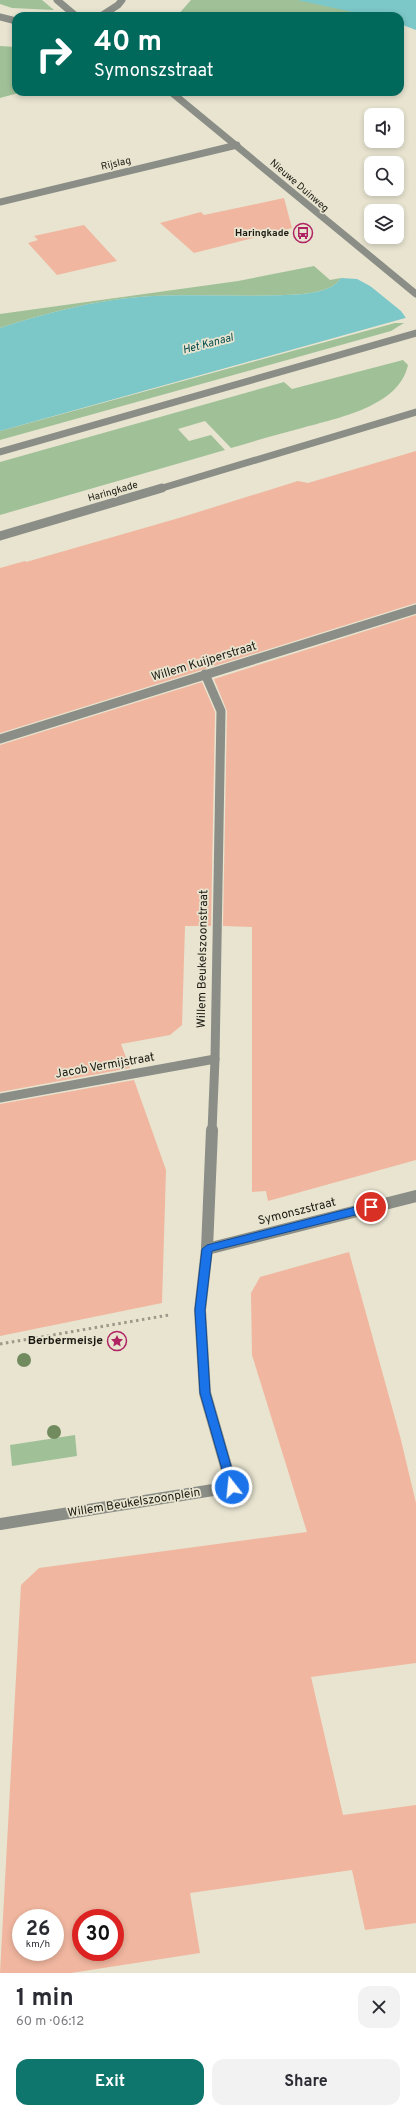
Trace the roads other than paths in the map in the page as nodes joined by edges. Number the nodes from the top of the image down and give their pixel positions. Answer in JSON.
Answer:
{"nodes":[{"id":1,"x":57,"y":0,"type":"edge"},
{"id":2,"x":122,"y":0,"type":"edge"},
{"id":3,"x":71,"y":12,"type":"edge"},
{"id":4,"x":107,"y":12,"type":"edge"},
{"id":5,"x":0,"y":17,"type":"edge"},
{"id":6,"x":12,"y":20,"type":"edge"},
{"id":7,"x":176,"y":96,"type":"edge"},
{"id":8,"x":237,"y":145,"type":"junction"},
{"id":9,"x":0,"y":202,"type":"edge"},
{"id":10,"x":416,"y":294,"type":"edge"},
{"id":11,"x":416,"y":333,"type":"edge"},
{"id":12,"x":416,"y":412,"type":"edge"},
{"id":13,"x":0,"y":452,"type":"edge"},
{"id":14,"x":0,"y":536,"type":"edge"},
{"id":15,"x":416,"y":609,"type":"edge"},
{"id":16,"x":205,"y":674,"type":"junction"},
{"id":17,"x":0,"y":739,"type":"edge"},
{"id":18,"x":215,"y":1059,"type":"junction"},
{"id":19,"x":0,"y":1098,"type":"edge"},
{"id":20,"x":416,"y":1196,"type":"edge"},
{"id":21,"x":207,"y":1249,"type":"junction"},
{"id":22,"x":0,"y":1524,"type":"edge"}],
"edges":[{"from":1,"to":3,"type":"street"},
{"from":2,"to":4,"type":"street"},
{"from":5,"to":6,"type":"street"},
{"from":7,"to":8,"type":"street","name":"Nieuwe Duinweg"},
{"from":8,"to":9,"type":"street","name":"Rijslag"},
{"from":8,"to":10,"type":"street","name":"Nieuwe Duinweg"},
{"from":11,"to":13,"type":"street"},
{"from":12,"to":14,"type":"street","name":"Haringkade"},
{"from":15,"to":16,"type":"street","name":"Willem Kuijperstraat"},
{"from":16,"to":17,"type":"street","name":"Willem Kuijperstraat"},
{"from":16,"to":18,"type":"street","name":"Willem Beukelszoonstraat"},
{"from":18,"to":19,"type":"street","name":"Jacob Vermijstraat"},
{"from":18,"to":21,"type":"street","name":"Willem Beukelszoonstraat"},
{"from":20,"to":21,"type":"street","name":"Symonszstraat"},
{"from":21,"to":22,"type":"street","name":"Willem Beukelszoonplein"}]}
